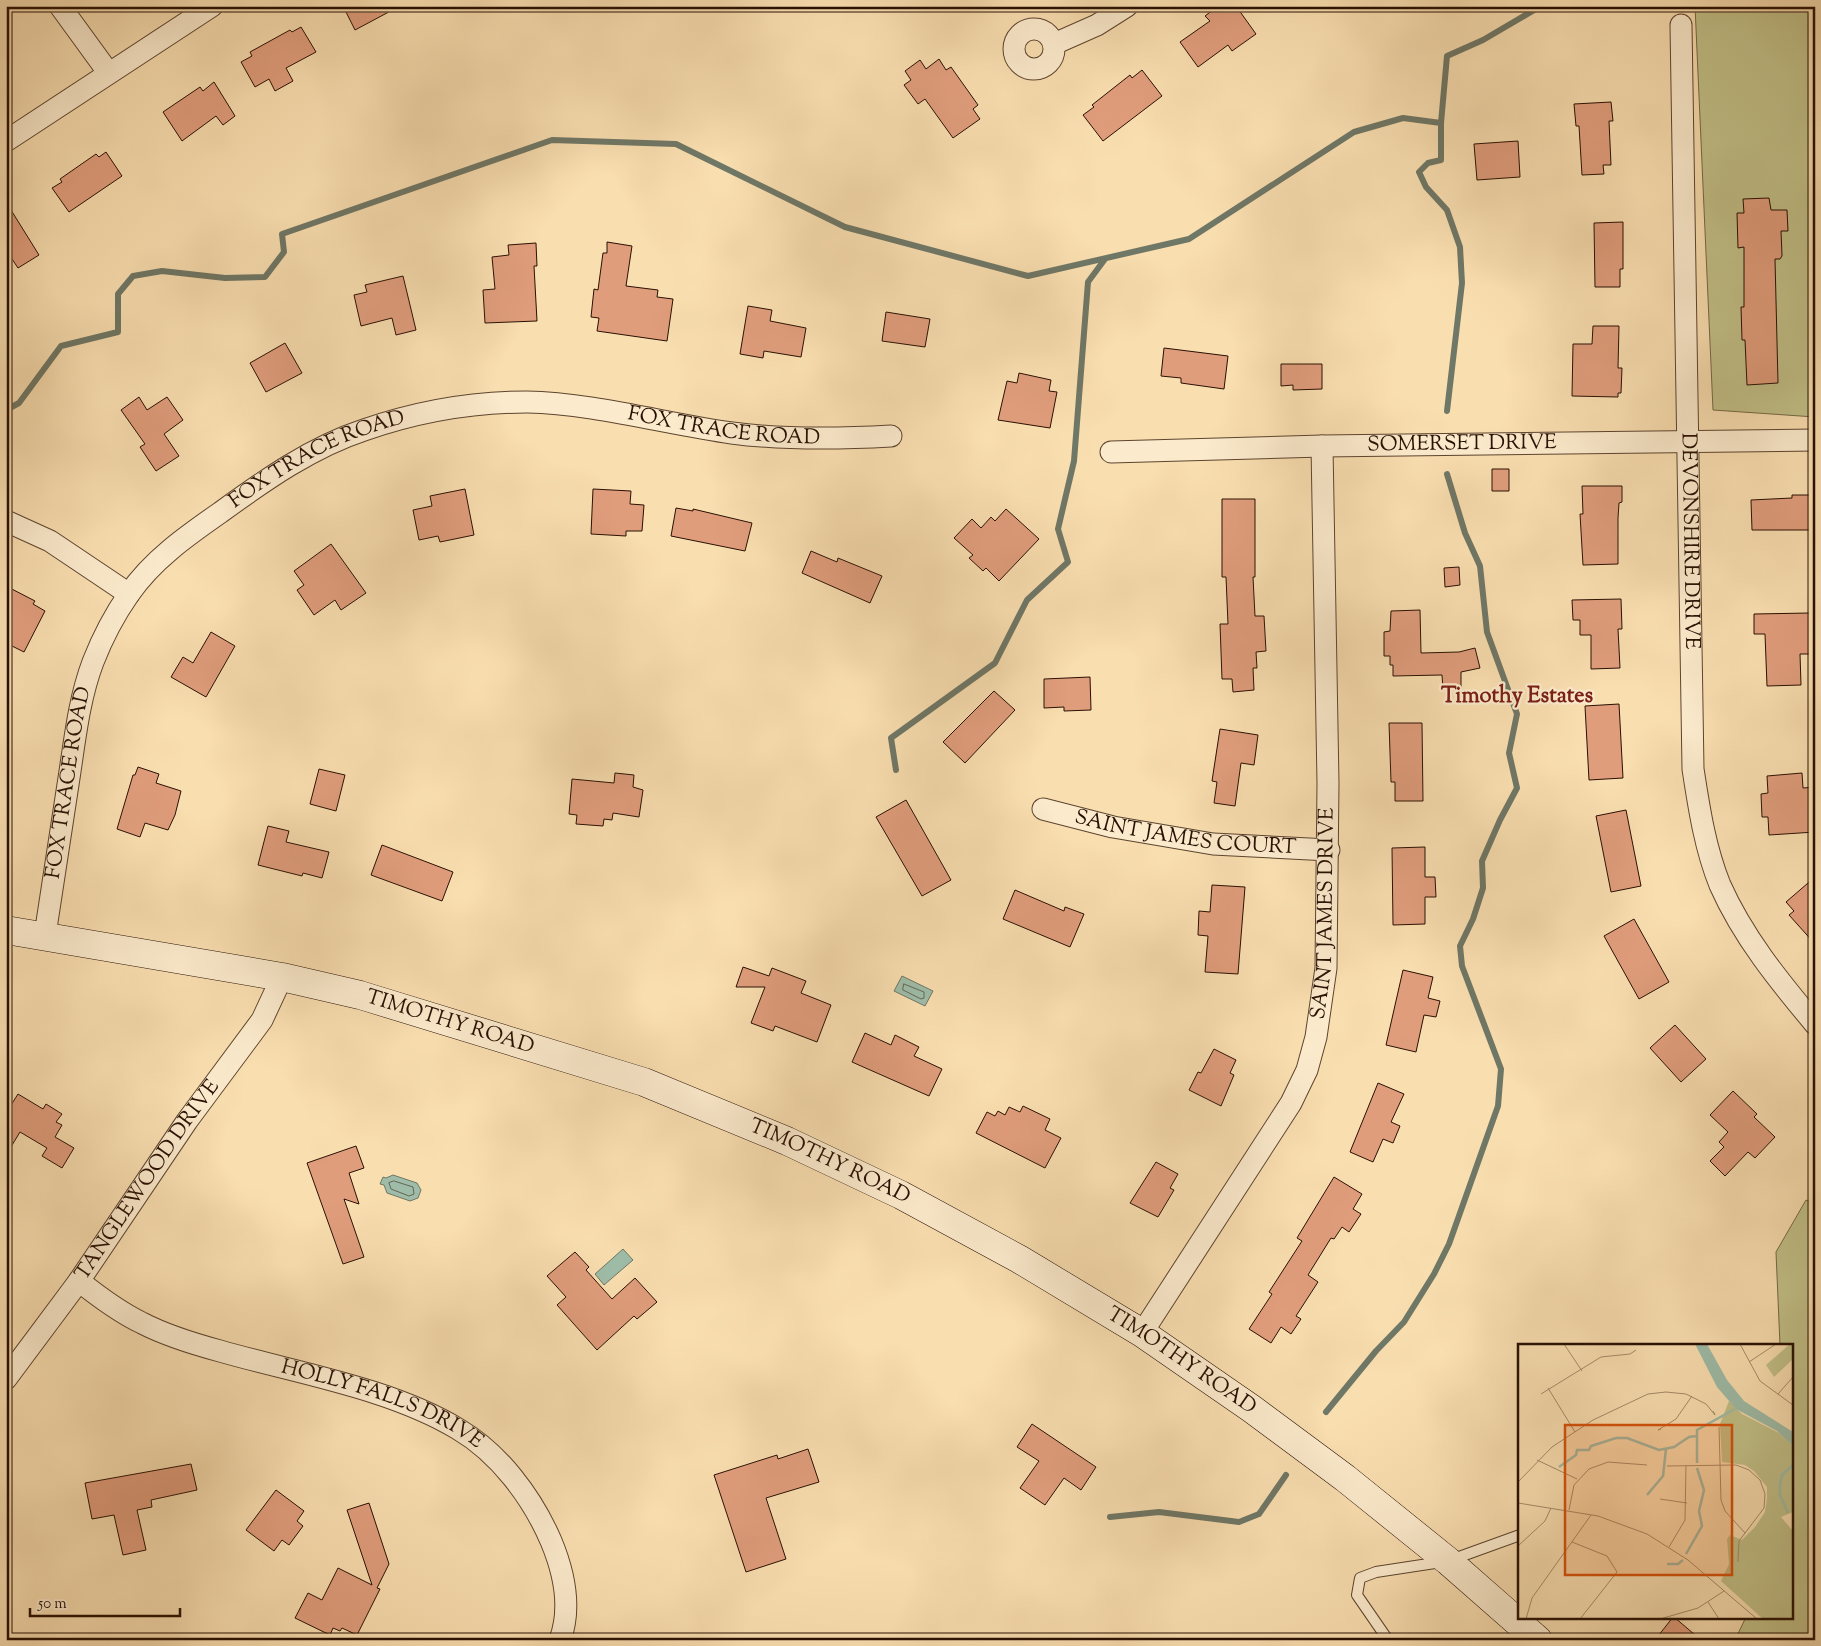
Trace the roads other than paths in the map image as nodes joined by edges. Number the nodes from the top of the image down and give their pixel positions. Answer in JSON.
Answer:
{"nodes":[{"id":1,"x":60,"y":6,"type":"edge"},
{"id":2,"x":212,"y":6,"type":"edge"},
{"id":3,"x":1127,"y":6,"type":"edge"},
{"id":4,"x":1681,"y":25,"type":"dead end"},
{"id":5,"x":1054,"y":44,"type":"dead end"},
{"id":6,"x":108,"y":72,"type":"junction"},
{"id":7,"x":6,"y":141,"type":"edge"},
{"id":8,"x":891,"y":436,"type":"dead end"},
{"id":9,"x":1815,"y":440,"type":"edge"},
{"id":10,"x":1687,"y":442,"type":"junction"},
{"id":11,"x":1322,"y":446,"type":"junction"},
{"id":12,"x":1111,"y":452,"type":"dead end"},
{"id":13,"x":6,"y":521,"type":"edge"},
{"id":14,"x":129,"y":594,"type":"junction"},
{"id":15,"x":1043,"y":809,"type":"dead end"},
{"id":16,"x":1329,"y":850,"type":"junction"},
{"id":17,"x":6,"y":930,"type":"edge"},
{"id":18,"x":45,"y":936,"type":"junction"},
{"id":19,"x":282,"y":977,"type":"junction"},
{"id":20,"x":1815,"y":1024,"type":"edge"},
{"id":21,"x":79,"y":1282,"type":"junction"},
{"id":22,"x":1142,"y":1334,"type":"junction"},
{"id":23,"x":6,"y":1379,"type":"edge"},
{"id":24,"x":1518,"y":1536,"type":"edge"},
{"id":25,"x":1448,"y":1561,"type":"junction"},
{"id":26,"x":560,"y":1640,"type":"edge"},
{"id":27,"x":1388,"y":1640,"type":"edge"},
{"id":28,"x":1538,"y":1640,"type":"edge"}],
"edges":[{"from":1,"to":6,"type":"street"},
{"from":2,"to":6,"type":"street"},
{"from":3,"to":5,"type":"street"},
{"from":4,"to":10,"type":"street","name":"DEVONSHIRE DRIVE"},
{"from":6,"to":7,"type":"street"},
{"from":8,"to":14,"type":"street","name":"FOX TRACE ROAD"},
{"from":9,"to":10,"type":"street","name":"SOMERSET DRIVE"},
{"from":10,"to":11,"type":"street","name":"SOMERSET DRIVE"},
{"from":10,"to":20,"type":"street","name":"DEVONSHIRE DRIVE"},
{"from":11,"to":12,"type":"street","name":"SOMERSET DRIVE"},
{"from":11,"to":16,"type":"street","name":"SAINT JAMES DRIVE"},
{"from":13,"to":14,"type":"street"},
{"from":14,"to":18,"type":"street","name":"FOX TRACE ROAD"},
{"from":15,"to":16,"type":"street","name":"SAINT JAMES COURT"},
{"from":16,"to":22,"type":"street","name":"SAINT JAMES DRIVE"},
{"from":17,"to":18,"type":"main road","name":"TIMOTHY ROAD"},
{"from":18,"to":19,"type":"main road","name":"TIMOTHY ROAD"},
{"from":19,"to":21,"type":"street","name":"TANGLEWOOD DRIVE"},
{"from":19,"to":22,"type":"main road","name":"TIMOTHY ROAD"},
{"from":21,"to":23,"type":"street","name":"TANGLEWOOD DRIVE"},
{"from":21,"to":26,"type":"street","name":"HOLLY FALLS DRIVE"},
{"from":22,"to":25,"type":"main road","name":"TIMOTHY ROAD"},
{"from":24,"to":25,"type":"lane"},
{"from":25,"to":27,"type":"lane"},
{"from":25,"to":28,"type":"main road","name":"TIMOTHY ROAD"}]}
